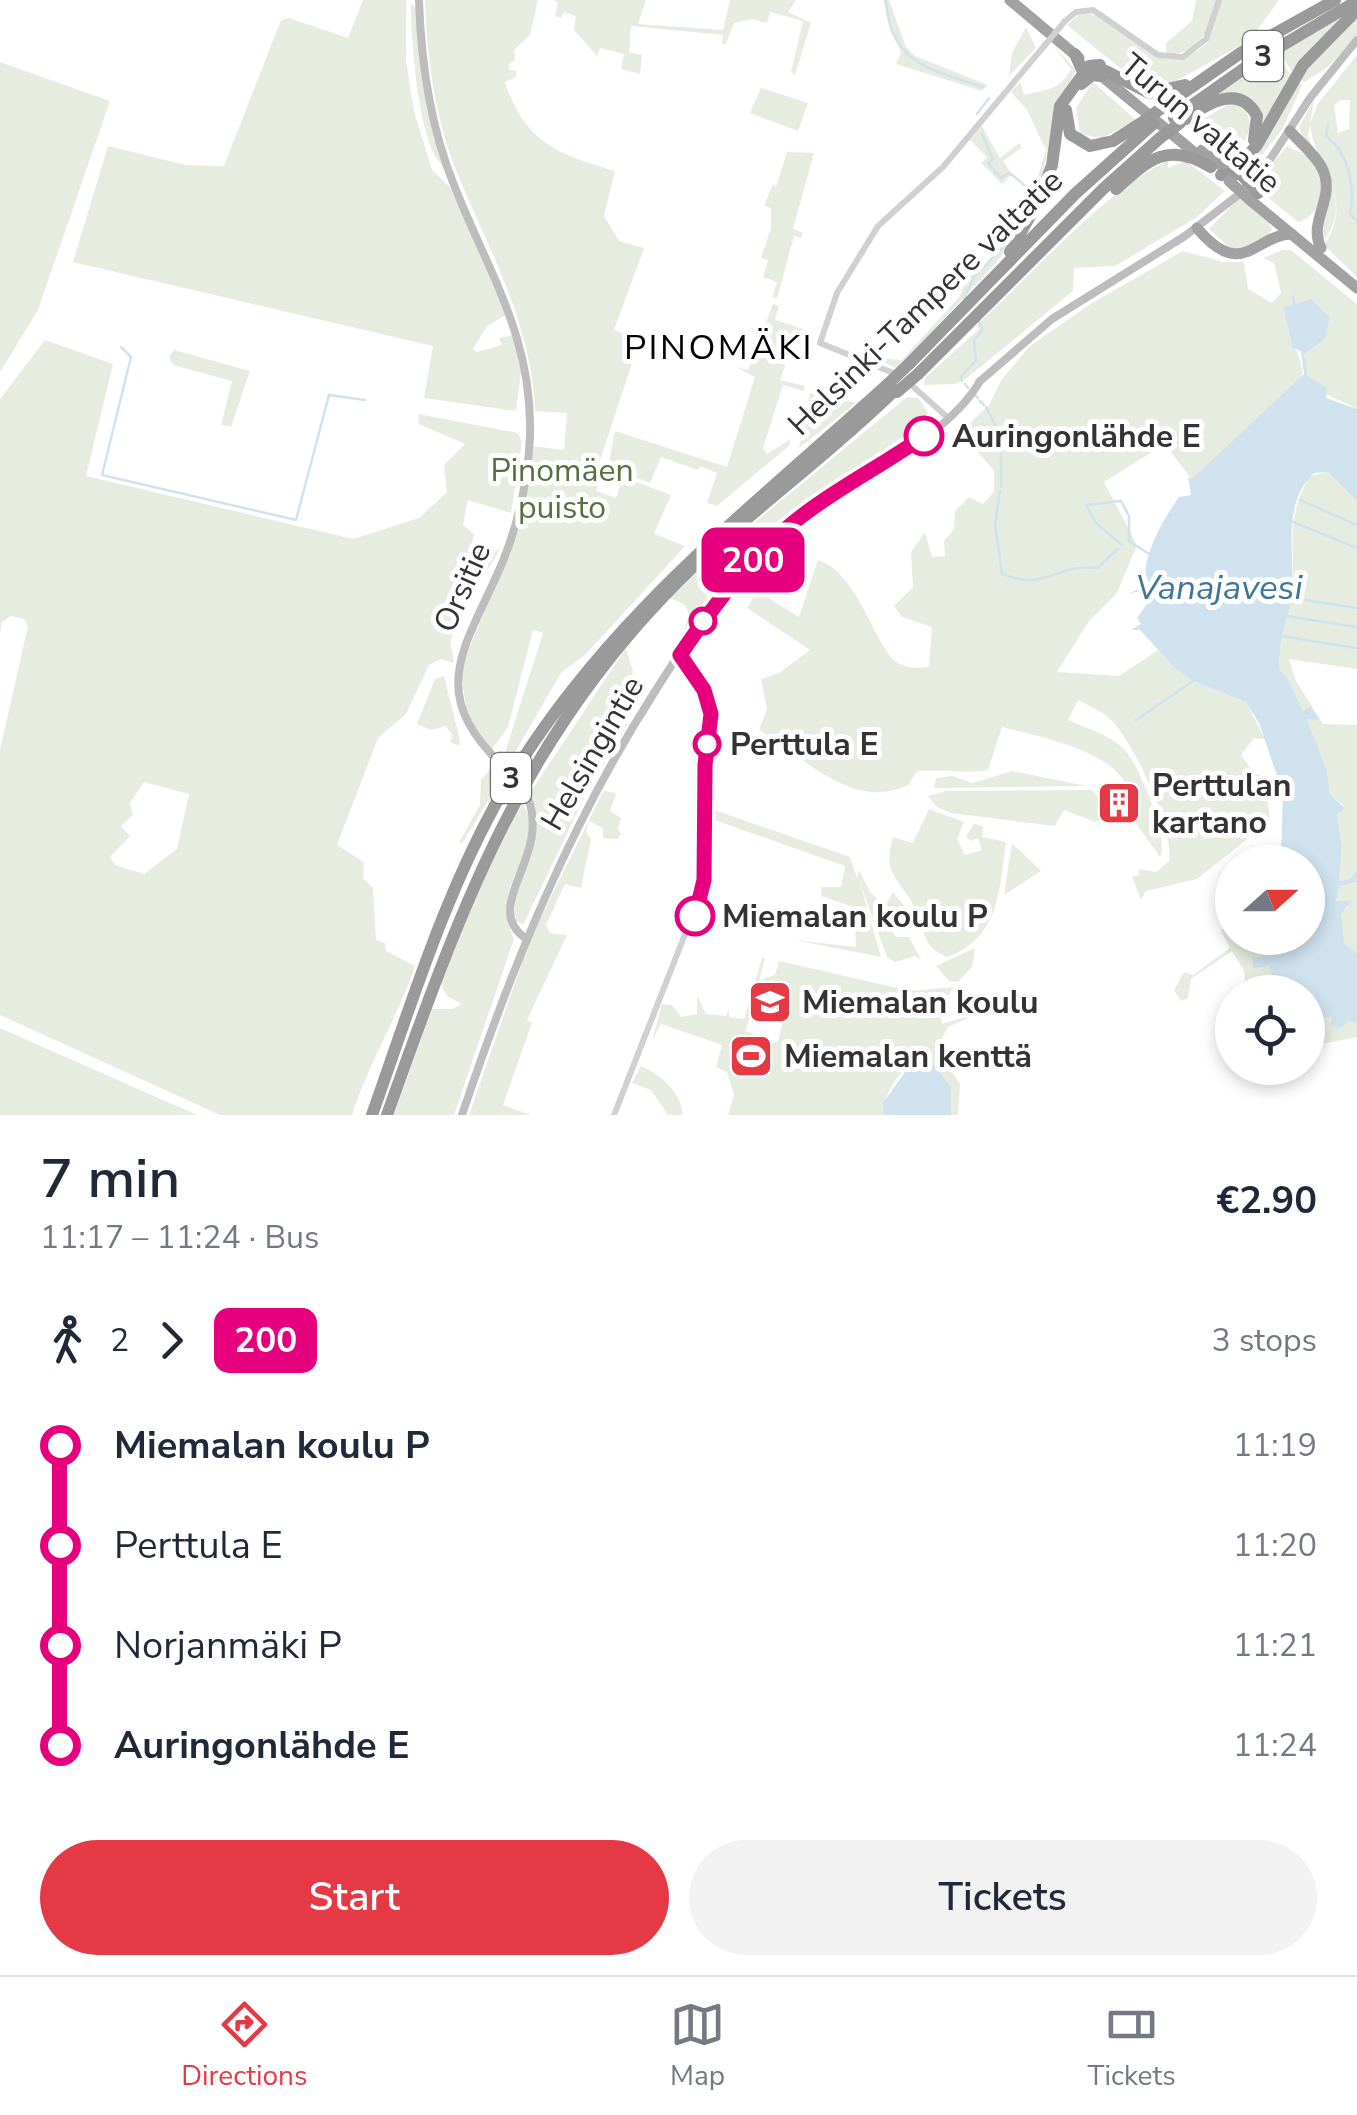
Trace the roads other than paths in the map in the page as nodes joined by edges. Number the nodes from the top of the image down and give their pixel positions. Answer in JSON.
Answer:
{"nodes":[{"id":1,"x":419,"y":0,"type":"edge"},
{"id":2,"x":1010,"y":0,"type":"edge"},
{"id":3,"x":1021,"y":0,"type":"edge"},
{"id":4,"x":1219,"y":0,"type":"edge"},
{"id":5,"x":1334,"y":0,"type":"edge"},
{"id":6,"x":1345,"y":0,"type":"edge"},
{"id":7,"x":1357,"y":1,"type":"edge"},
{"id":8,"x":1357,"y":10,"type":"edge"},
{"id":9,"x":1356,"y":43,"type":"edge"},
{"id":10,"x":1074,"y":54,"type":"joint"},
{"id":11,"x":1096,"y":70,"type":"junction"},
{"id":12,"x":1205,"y":77,"type":"junction"},
{"id":13,"x":1170,"y":116,"type":"junction"},
{"id":14,"x":1154,"y":128,"type":"junction"},
{"id":15,"x":1287,"y":134,"type":"junction"},
{"id":16,"x":1229,"y":172,"type":"junction"},
{"id":17,"x":1260,"y":201,"type":"junction"},
{"id":18,"x":1320,"y":215,"type":"junction"},
{"id":19,"x":1200,"y":226,"type":"junction"},
{"id":20,"x":1295,"y":231,"type":"junction"},
{"id":21,"x":1269,"y":243,"type":"junction"},
{"id":22,"x":1321,"y":248,"type":"junction"},
{"id":23,"x":1032,"y":264,"type":"junction"},
{"id":24,"x":1357,"y":285,"type":"edge"},
{"id":25,"x":975,"y":298,"type":"junction"},
{"id":26,"x":914,"y":370,"type":"junction"},
{"id":27,"x":893,"y":388,"type":"junction"},
{"id":28,"x":944,"y":417,"type":"junction"},
{"id":29,"x":677,"y":658,"type":"junction"},
{"id":30,"x":525,"y":938,"type":"junction"},
{"id":31,"x":372,"y":1115,"type":"edge"},
{"id":32,"x":387,"y":1115,"type":"edge"},
{"id":33,"x":462,"y":1115,"type":"edge"},
{"id":34,"x":614,"y":1115,"type":"edge"}],
"edges":[{"from":1,"to":30,"type":"main road","name":"Orsitie","bridge":true},
{"from":2,"to":10,"type":"highway","name":"Turun valtatie"},
{"from":3,"to":11,"type":"highway","name":"Turun valtatie"},
{"from":4,"to":28,"type":"street","bridge":true},
{"from":5,"to":12,"type":"highway"},
{"from":6,"to":13,"type":"highway","name":"Helsinki-Tampere valtatie","number":"3"},
{"from":7,"to":13,"type":"highway","name":"Helsinki-Tampere valtatie","number":"3"},
{"from":8,"to":16,"type":"highway"},
{"from":9,"to":15,"type":"main road","name":"Helsingintie"},
{"from":10,"to":11,"type":"highway"},
{"from":11,"to":12,"type":"highway"},
{"from":11,"to":14,"type":"highway"},
{"from":11,"to":16,"type":"highway","name":"Turun valtatie"},
{"from":11,"to":25,"type":"highway"},
{"from":12,"to":13,"type":"highway"},
{"from":13,"to":14,"type":"highway","name":"Helsinki-Tampere valtatie","number":"3"},
{"from":13,"to":16,"type":"highway"},
{"from":14,"to":23,"type":"highway"},
{"from":14,"to":25,"type":"highway","name":"Helsinki-Tampere valtatie","number":"3"},
{"from":14,"to":26,"type":"highway","name":"Helsinki-Tampere valtatie","number":"3"},
{"from":15,"to":18,"type":"highway"},
{"from":15,"to":19,"type":"main road","name":"Helsingintie"},
{"from":16,"to":17,"type":"highway","bridge":true},
{"from":16,"to":23,"type":"highway"},
{"from":17,"to":20,"type":"highway","name":"Turun valtatie"},
{"from":17,"to":21,"type":"highway"},
{"from":18,"to":20,"type":"highway"},
{"from":18,"to":22,"type":"highway"},
{"from":19,"to":21,"type":"highway"},
{"from":19,"to":28,"type":"main road","name":"Helsingintie"},
{"from":20,"to":21,"type":"highway"},
{"from":20,"to":22,"type":"highway","name":"Turun valtatie"},
{"from":20,"to":24,"type":"highway","name":"Turun valtatie"},
{"from":22,"to":24,"type":"highway","name":"Turun valtatie"},
{"from":23,"to":26,"type":"highway"},
{"from":25,"to":26,"type":"highway","name":"Helsinki-Tampere valtatie","number":"3"},
{"from":26,"to":27,"type":"highway","name":"Helsinki-Tampere valtatie","number":"3","bridge":true},
{"from":27,"to":31,"type":"highway","name":"Helsinki-Tampere valtatie","number":"3"},
{"from":27,"to":32,"type":"highway","name":"Helsinki-Tampere valtatie","number":"3"},
{"from":28,"to":29,"type":"main road","name":"Helsingintie"},
{"from":29,"to":30,"type":"main road","name":"Helsingintie"},
{"from":29,"to":34,"type":"street"},
{"from":30,"to":33,"type":"main road","name":"Helsingintie"}]}
